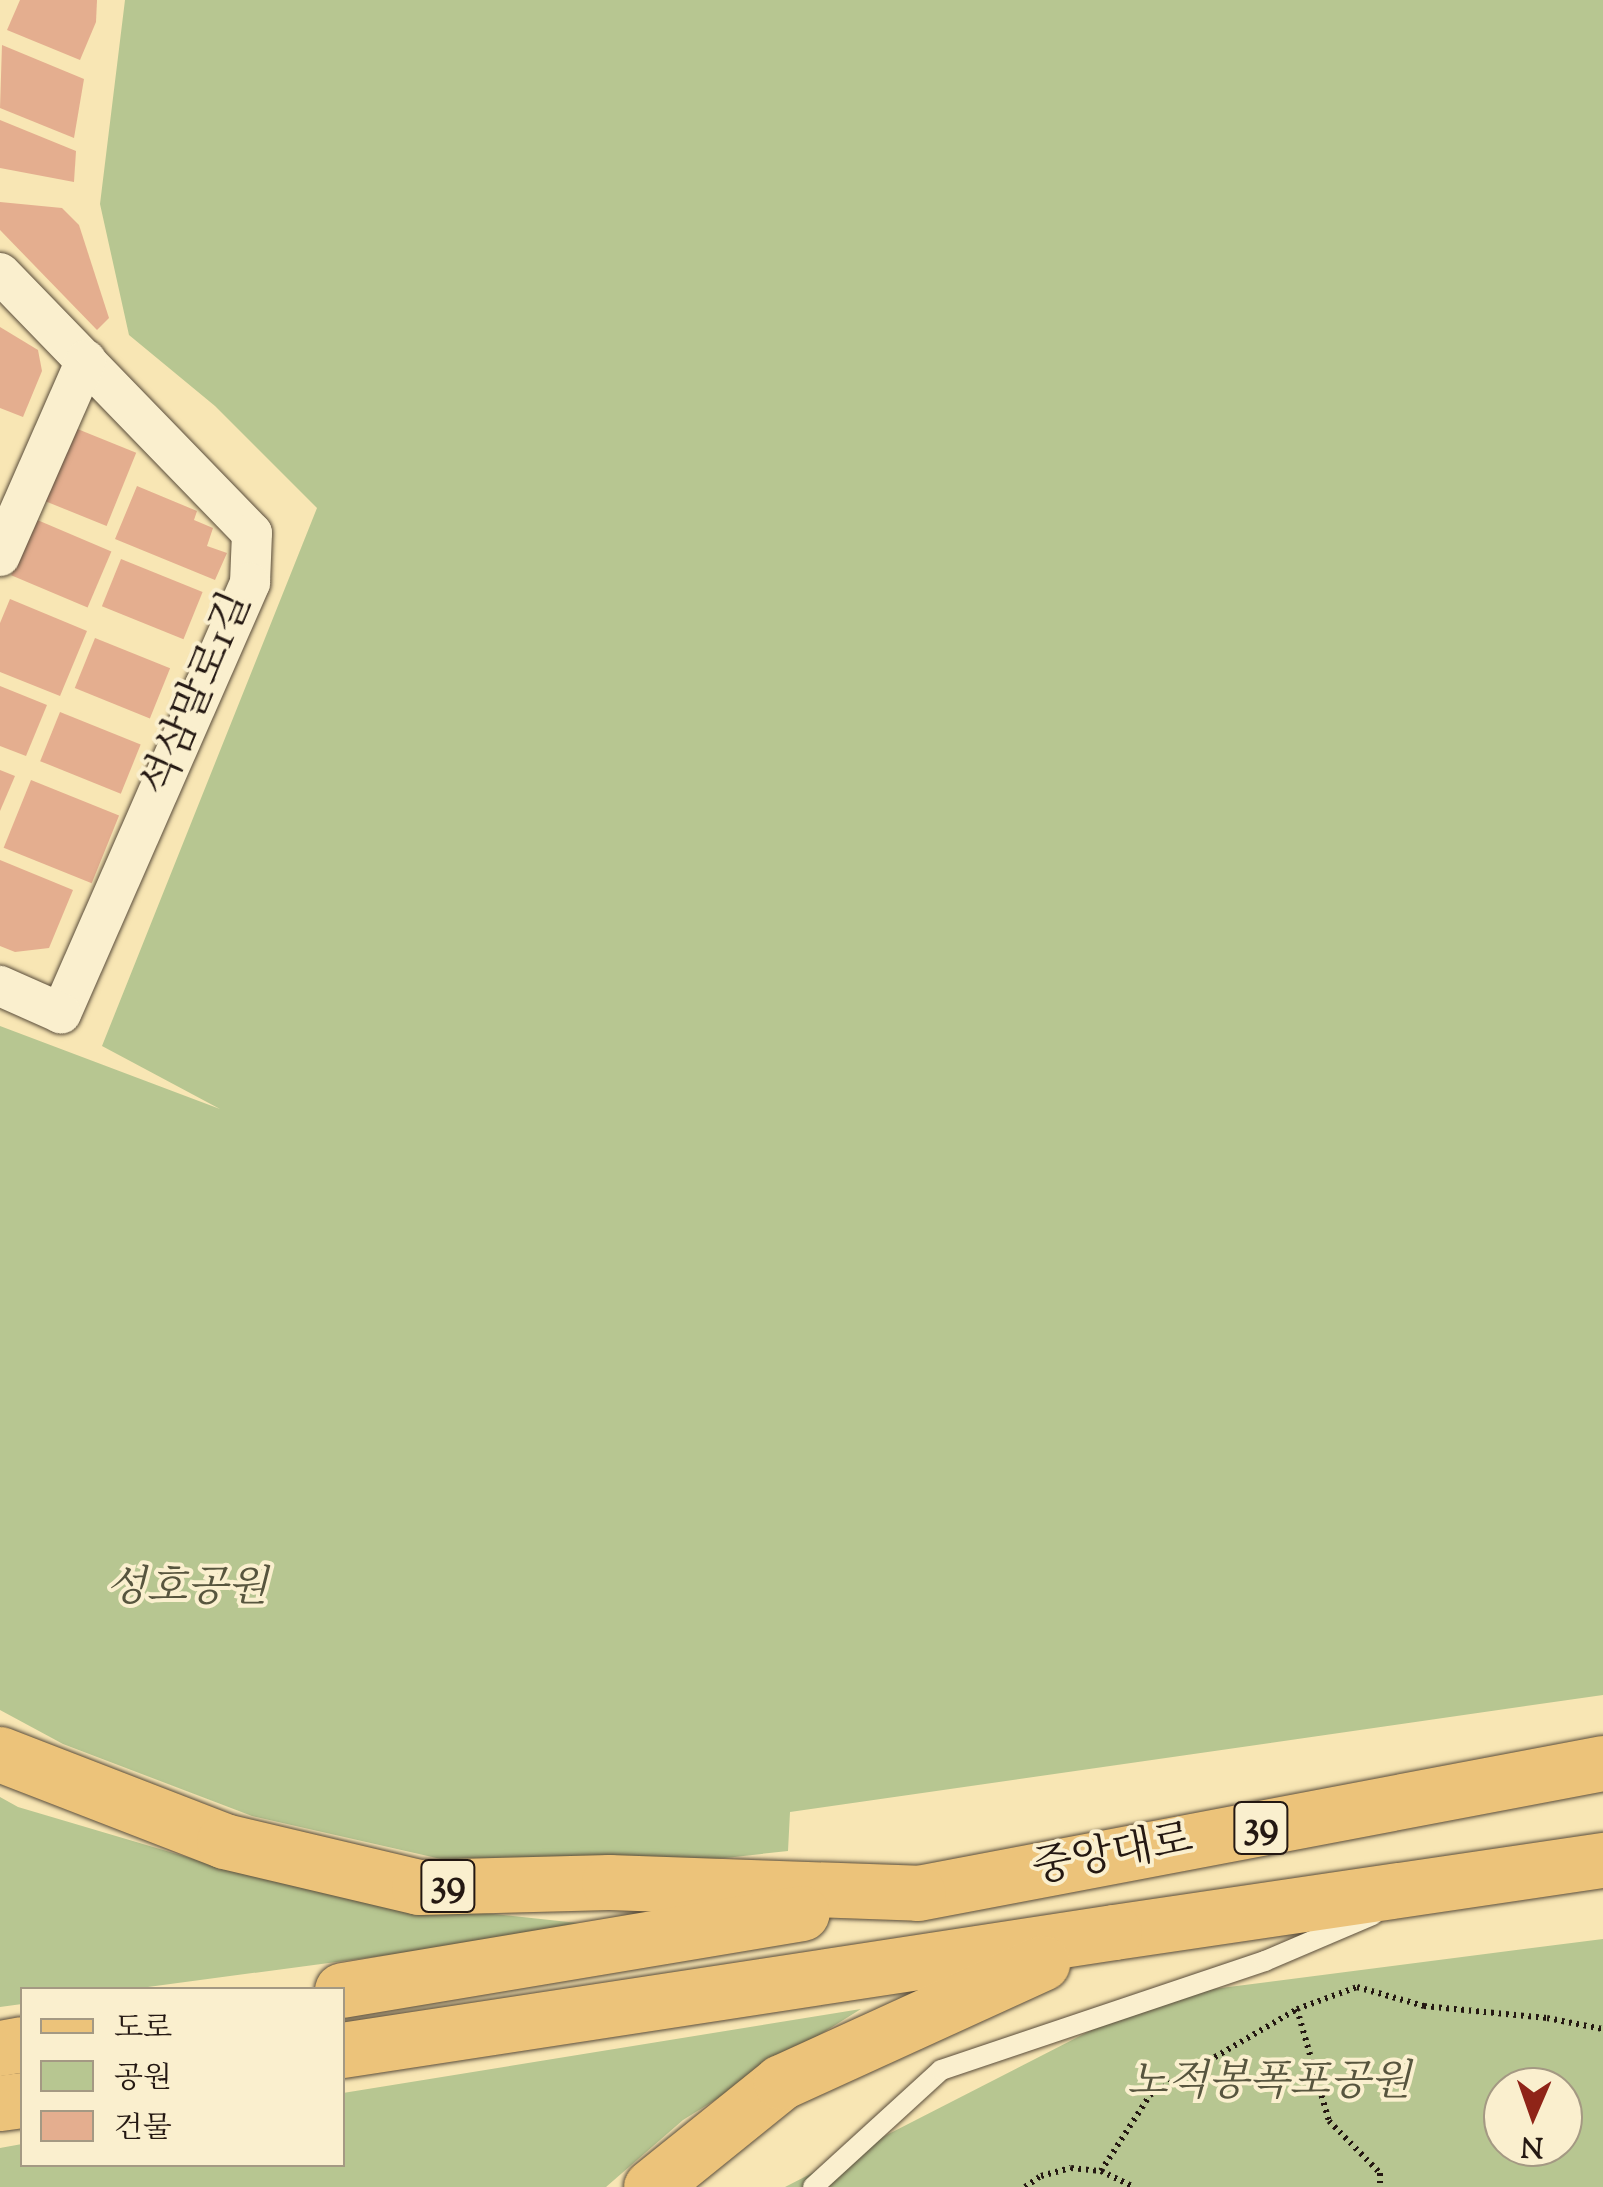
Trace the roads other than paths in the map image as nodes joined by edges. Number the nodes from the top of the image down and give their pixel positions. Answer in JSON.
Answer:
{"nodes":[{"id":1,"x":0,"y":273,"type":"edge"},
{"id":2,"x":86,"y":360,"type":"junction"},
{"id":3,"x":0,"y":556,"type":"edge"},
{"id":4,"x":0,"y":986,"type":"edge"},
{"id":5,"x":0,"y":1754,"type":"edge"},
{"id":6,"x":1603,"y":1763,"type":"edge"},
{"id":7,"x":1603,"y":1860,"type":"edge"},
{"id":8,"x":1446,"y":1883,"type":"junction"},
{"id":9,"x":918,"y":1893,"type":"junction"},
{"id":10,"x":1114,"y":1932,"type":"junction"},
{"id":11,"x":345,"y":1989,"type":"edge"},
{"id":12,"x":345,"y":2050,"type":"edge"},
{"id":13,"x":650,"y":2187,"type":"edge"},
{"id":14,"x":813,"y":2187,"type":"edge"}],
"edges":[{"from":1,"to":2,"type":"street","name":"석삼말로1길"},
{"from":2,"to":3,"type":"street"},
{"from":2,"to":4,"type":"street","name":"석삼말로1길"},
{"from":5,"to":9,"type":"main road","number":"39"},
{"from":6,"to":9,"type":"main road","name":"중앙대로","number":"39"},
{"from":7,"to":8,"type":"main road","name":"중앙대로","number":"39"},
{"from":8,"to":10,"type":"main road","name":"중앙대로","number":"39"},
{"from":8,"to":14,"type":"lane"},
{"from":9,"to":11,"type":"main road"},
{"from":10,"to":12,"type":"main road","number":"39"},
{"from":10,"to":13,"type":"main road"}]}
